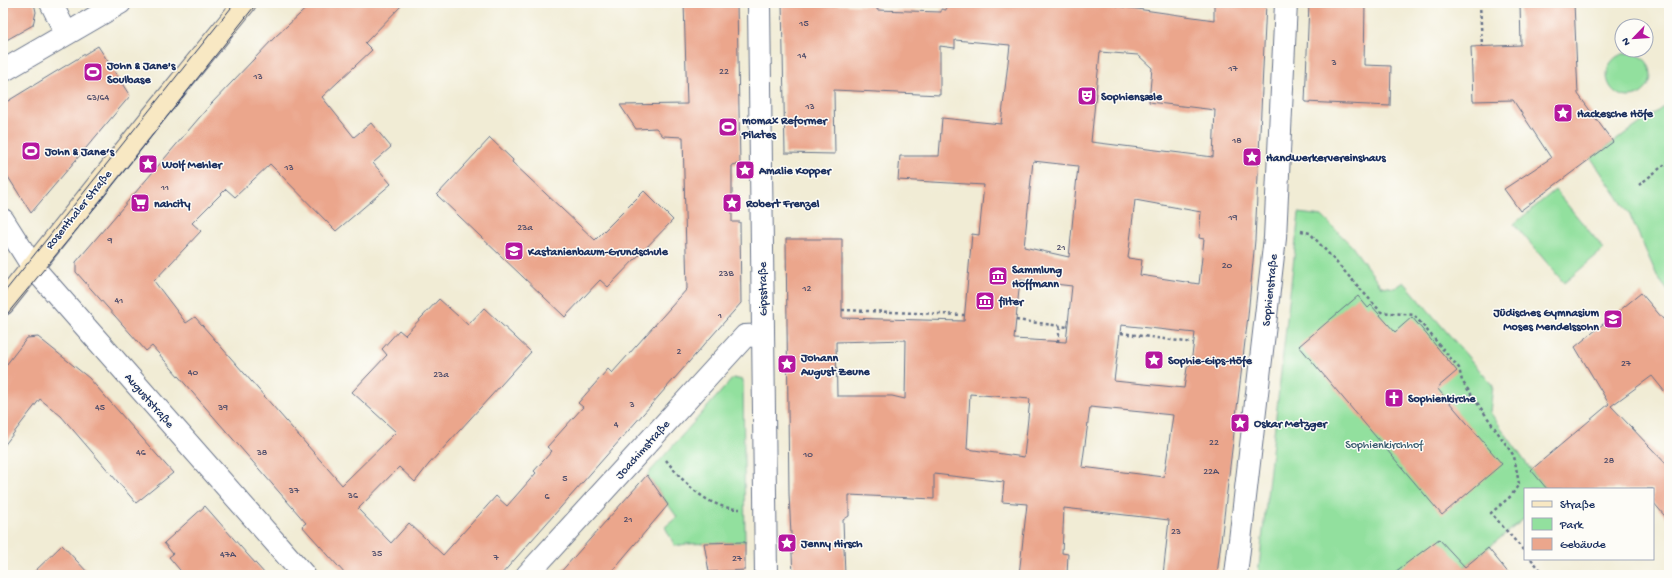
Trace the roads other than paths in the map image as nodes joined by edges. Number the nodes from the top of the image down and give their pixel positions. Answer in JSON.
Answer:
{"nodes":[{"id":1,"x":51,"y":3,"type":"edge"},
{"id":2,"x":120,"y":3,"type":"edge"},
{"id":3,"x":246,"y":3,"type":"edge"},
{"id":4,"x":759,"y":3,"type":"edge"},
{"id":5,"x":1286,"y":3,"type":"edge"},
{"id":6,"x":66,"y":33,"type":"junction"},
{"id":7,"x":3,"y":71,"type":"edge"},
{"id":8,"x":3,"y":220,"type":"edge"},
{"id":9,"x":33,"y":267,"type":"junction"},
{"id":10,"x":3,"y":304,"type":"edge"},
{"id":11,"x":762,"y":335,"type":"junction"},
{"id":12,"x":304,"y":575,"type":"edge"},
{"id":13,"x":527,"y":575,"type":"edge"},
{"id":14,"x":766,"y":575,"type":"edge"},
{"id":15,"x":1236,"y":575,"type":"edge"}],
"edges":[{"from":1,"to":6,"type":"street"},
{"from":2,"to":6,"type":"street"},
{"from":3,"to":9,"type":"street","name":"Rosenthaler Straße"},
{"from":4,"to":11,"type":"street","name":"Gipsstraße"},
{"from":5,"to":15,"type":"street","name":"Sophienstraße"},
{"from":6,"to":7,"type":"street"},
{"from":8,"to":9,"type":"street","name":"Auguststraße"},
{"from":9,"to":10,"type":"street","name":"Rosenthaler Straße"},
{"from":9,"to":12,"type":"street","name":"Auguststraße"},
{"from":11,"to":13,"type":"street","name":"Joachimstraße"},
{"from":11,"to":14,"type":"street","name":"Gipsstraße"}]}
